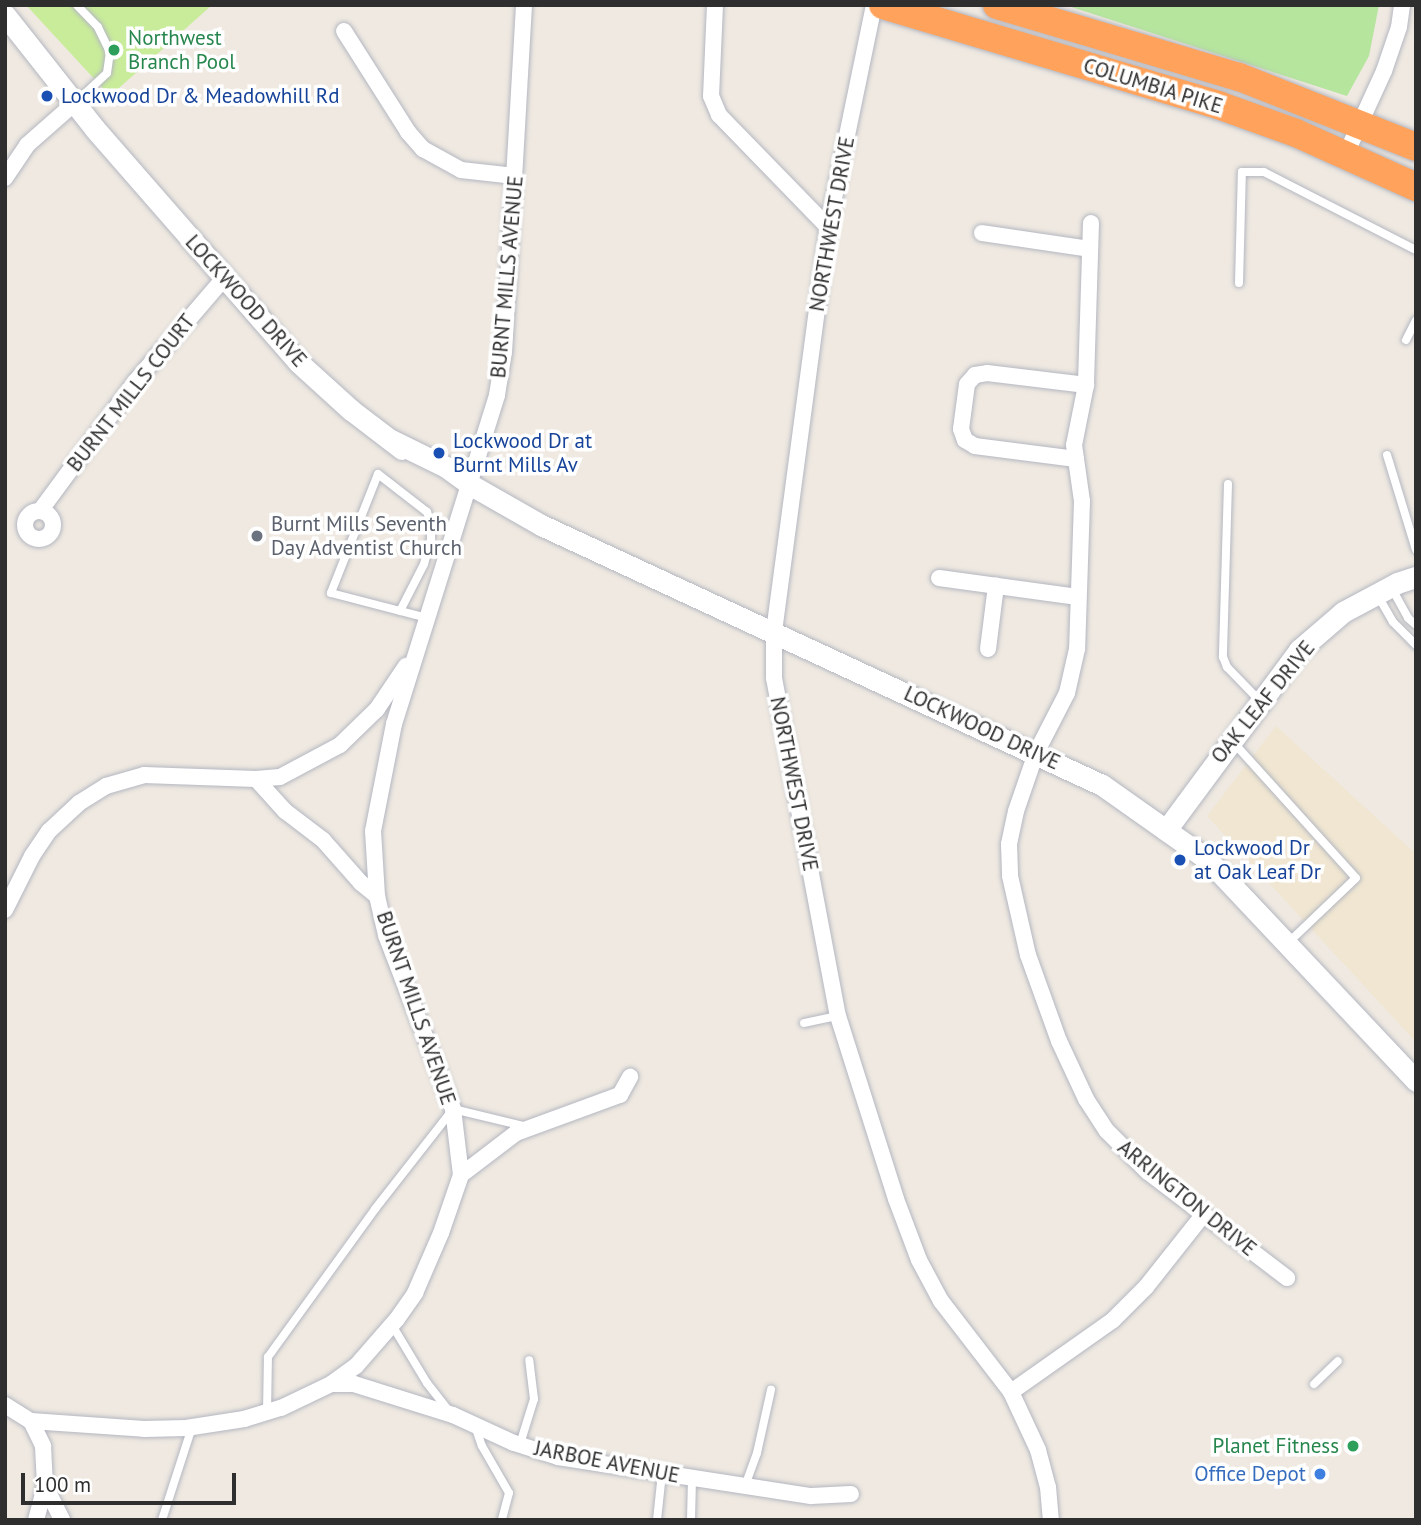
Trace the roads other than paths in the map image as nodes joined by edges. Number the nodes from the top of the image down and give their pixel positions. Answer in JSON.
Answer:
{"nodes":[{"id":1,"x":77,"y":5,"type":"edge"},
{"id":2,"x":524,"y":5,"type":"edge"},
{"id":3,"x":715,"y":5,"type":"edge"},
{"id":4,"x":874,"y":5,"type":"edge"},
{"id":5,"x":883,"y":5,"type":"edge"},
{"id":6,"x":997,"y":5,"type":"edge"},
{"id":7,"x":1402,"y":5,"type":"edge"},
{"id":8,"x":5,"y":15,"type":"edge"},
{"id":9,"x":344,"y":31,"type":"dead end"},
{"id":10,"x":78,"y":105,"type":"junction"},
{"id":11,"x":1361,"y":124,"type":"junction"},
{"id":12,"x":1416,"y":147,"type":"edge"},
{"id":13,"x":1346,"y":154,"type":"junction"},
{"id":14,"x":515,"y":176,"type":"junction"},
{"id":15,"x":5,"y":178,"type":"edge"},
{"id":16,"x":1416,"y":187,"type":"edge"},
{"id":17,"x":1091,"y":223,"type":"dead end"},
{"id":18,"x":828,"y":227,"type":"junction"},
{"id":19,"x":982,"y":233,"type":"dead end"},
{"id":20,"x":1090,"y":249,"type":"junction"},
{"id":21,"x":1416,"y":250,"type":"edge"},
{"id":22,"x":224,"y":278,"type":"junction"},
{"id":23,"x":1239,"y":283,"type":"dead end"},
{"id":24,"x":1416,"y":320,"type":"edge"},
{"id":25,"x":1406,"y":340,"type":"dead end"},
{"id":26,"x":1086,"y":385,"type":"junction"},
{"id":27,"x":1387,"y":455,"type":"dead end"},
{"id":28,"x":1076,"y":459,"type":"junction"},
{"id":29,"x":1228,"y":484,"type":"dead end"},
{"id":30,"x":471,"y":485,"type":"junction"},
{"id":31,"x":40,"y":510,"type":"dead end"},
{"id":32,"x":1416,"y":550,"type":"edge"},
{"id":33,"x":1416,"y":577,"type":"edge"},
{"id":34,"x":939,"y":578,"type":"dead end"},
{"id":35,"x":996,"y":586,"type":"junction"},
{"id":36,"x":1384,"y":590,"type":"junction"},
{"id":37,"x":1079,"y":597,"type":"junction"},
{"id":38,"x":400,"y":611,"type":"junction"},
{"id":39,"x":427,"y":618,"type":"junction"},
{"id":40,"x":1416,"y":625,"type":"edge"},
{"id":41,"x":774,"y":631,"type":"junction"},
{"id":42,"x":1416,"y":645,"type":"edge"},
{"id":43,"x":988,"y":649,"type":"dead end"},
{"id":44,"x":416,"y":653,"type":"junction"},
{"id":45,"x":1259,"y":700,"type":"junction"},
{"id":46,"x":1231,"y":740,"type":"junction"},
{"id":47,"x":1036,"y":753,"type":"junction"},
{"id":48,"x":256,"y":779,"type":"junction"},
{"id":49,"x":1166,"y":830,"type":"junction"},
{"id":50,"x":377,"y":895,"type":"junction"},
{"id":51,"x":5,"y":910,"type":"edge"},
{"id":52,"x":1288,"y":943,"type":"junction"},
{"id":53,"x":838,"y":1016,"type":"junction"},
{"id":54,"x":804,"y":1023,"type":"dead end"},
{"id":55,"x":630,"y":1077,"type":"dead end"},
{"id":56,"x":1416,"y":1081,"type":"edge"},
{"id":57,"x":453,"y":1109,"type":"junction"},
{"id":58,"x":530,"y":1128,"type":"junction"},
{"id":59,"x":461,"y":1175,"type":"junction"},
{"id":60,"x":1203,"y":1215,"type":"junction"},
{"id":61,"x":1287,"y":1278,"type":"dead end"},
{"id":62,"x":392,"y":1325,"type":"junction"},
{"id":63,"x":529,"y":1360,"type":"dead end"},
{"id":64,"x":1338,"y":1361,"type":"dead end"},
{"id":65,"x":331,"y":1384,"type":"junction"},
{"id":66,"x":1314,"y":1384,"type":"dead end"},
{"id":67,"x":771,"y":1390,"type":"dead end"},
{"id":68,"x":1011,"y":1392,"type":"junction"},
{"id":69,"x":5,"y":1405,"type":"edge"},
{"id":70,"x":267,"y":1412,"type":"junction"},
{"id":71,"x":453,"y":1415,"type":"junction"},
{"id":72,"x":31,"y":1421,"type":"junction"},
{"id":73,"x":475,"y":1426,"type":"junction"},
{"id":74,"x":192,"y":1427,"type":"junction"},
{"id":75,"x":520,"y":1444,"type":"junction"},
{"id":76,"x":663,"y":1473,"type":"junction"},
{"id":77,"x":692,"y":1478,"type":"junction"},
{"id":78,"x":45,"y":1486,"type":"junction"},
{"id":79,"x":745,"y":1486,"type":"junction"},
{"id":80,"x":851,"y":1494,"type":"dead end"},
{"id":81,"x":36,"y":1520,"type":"edge"},
{"id":82,"x":62,"y":1520,"type":"edge"},
{"id":83,"x":162,"y":1520,"type":"edge"},
{"id":84,"x":502,"y":1520,"type":"edge"},
{"id":85,"x":657,"y":1520,"type":"edge"},
{"id":86,"x":691,"y":1520,"type":"edge"},
{"id":87,"x":1051,"y":1520,"type":"edge"}],
"edges":[{"from":1,"to":10,"type":"lane"},
{"from":2,"to":14,"type":"street","name":"BURNT MILLS AVENUE"},
{"from":3,"to":18,"type":"street"},
{"from":4,"to":18,"type":"street","name":"NORTHWEST DRIVE"},
{"from":5,"to":13,"type":"highway","name":"COLUMBIA PIKE"},
{"from":6,"to":11,"type":"highway","name":"COLUMBIA PIKE"},
{"from":7,"to":11,"type":"street"},
{"from":8,"to":10,"type":"street","name":"LOCKWOOD DRIVE"},
{"from":9,"to":14,"type":"street"},
{"from":10,"to":15,"type":"street"},
{"from":10,"to":22,"type":"street","name":"LOCKWOOD DRIVE"},
{"from":11,"to":12,"type":"highway","name":"COLUMBIA PIKE"},
{"from":11,"to":13,"type":"street"},
{"from":13,"to":16,"type":"highway","name":"COLUMBIA PIKE"},
{"from":14,"to":30,"type":"street","name":"BURNT MILLS AVENUE"},
{"from":17,"to":20,"type":"street","name":"ARRINGTON DRIVE"},
{"from":18,"to":41,"type":"street","name":"NORTHWEST DRIVE"},
{"from":19,"to":20,"type":"street"},
{"from":20,"to":26,"type":"street","name":"ARRINGTON DRIVE"},
{"from":21,"to":23,"type":"lane"},
{"from":22,"to":30,"type":"street","name":"LOCKWOOD DRIVE"},
{"from":22,"to":31,"type":"street","name":"BURNT MILLS COURT"},
{"from":24,"to":25,"type":"lane"},
{"from":26,"to":28,"type":"street","name":"ARRINGTON DRIVE"},
{"from":26,"to":28,"type":"street"},
{"from":27,"to":32,"type":"lane"},
{"from":28,"to":37,"type":"street","name":"ARRINGTON DRIVE"},
{"from":29,"to":45,"type":"lane"},
{"from":30,"to":39,"type":"street","name":"BURNT MILLS AVENUE"},
{"from":30,"to":41,"type":"street","name":"LOCKWOOD DRIVE"},
{"from":33,"to":36,"type":"street","name":"OAK LEAF DRIVE"},
{"from":34,"to":35,"type":"street"},
{"from":35,"to":37,"type":"street"},
{"from":35,"to":43,"type":"street"},
{"from":36,"to":40,"type":"lane"},
{"from":36,"to":42,"type":"lane"},
{"from":36,"to":45,"type":"street","name":"OAK LEAF DRIVE"},
{"from":37,"to":47,"type":"street","name":"ARRINGTON DRIVE"},
{"from":38,"to":38,"type":"lane"},
{"from":38,"to":39,"type":"lane"},
{"from":39,"to":44,"type":"street","name":"BURNT MILLS AVENUE"},
{"from":41,"to":47,"type":"street","name":"LOCKWOOD DRIVE"},
{"from":41,"to":53,"type":"street","name":"NORTHWEST DRIVE"},
{"from":44,"to":48,"type":"street"},
{"from":44,"to":50,"type":"street","name":"BURNT MILLS AVENUE"},
{"from":45,"to":46,"type":"street","name":"OAK LEAF DRIVE"},
{"from":46,"to":49,"type":"street","name":"OAK LEAF DRIVE"},
{"from":46,"to":52,"type":"lane"},
{"from":47,"to":49,"type":"street","name":"LOCKWOOD DRIVE"},
{"from":47,"to":60,"type":"street","name":"ARRINGTON DRIVE"},
{"from":48,"to":50,"type":"street"},
{"from":48,"to":51,"type":"street"},
{"from":49,"to":52,"type":"street","name":"LOCKWOOD DRIVE"},
{"from":50,"to":57,"type":"street","name":"BURNT MILLS AVENUE"},
{"from":52,"to":56,"type":"street","name":"LOCKWOOD DRIVE"},
{"from":53,"to":54,"type":"lane"},
{"from":53,"to":68,"type":"street","name":"NORTHWEST DRIVE"},
{"from":55,"to":58,"type":"street"},
{"from":57,"to":58,"type":"lane"},
{"from":57,"to":59,"type":"street","name":"BURNT MILLS AVENUE"},
{"from":57,"to":70,"type":"lane"},
{"from":58,"to":59,"type":"street"},
{"from":59,"to":62,"type":"street","name":"BURNT MILLS AVENUE"},
{"from":60,"to":61,"type":"street","name":"ARRINGTON DRIVE"},
{"from":60,"to":68,"type":"street"},
{"from":62,"to":65,"type":"street","name":"BURNT MILLS AVENUE"},
{"from":62,"to":71,"type":"lane"},
{"from":63,"to":75,"type":"lane"},
{"from":64,"to":66,"type":"lane"},
{"from":65,"to":70,"type":"street","name":"BURNT MILLS AVENUE"},
{"from":65,"to":71,"type":"street","name":"JARBOE AVENUE"},
{"from":67,"to":79,"type":"lane"},
{"from":68,"to":87,"type":"street","name":"NORTHWEST DRIVE"},
{"from":69,"to":72,"type":"street"},
{"from":70,"to":74,"type":"street","name":"BURNT MILLS AVENUE"},
{"from":71,"to":73,"type":"street","name":"JARBOE AVENUE"},
{"from":72,"to":74,"type":"street","name":"BURNT MILLS AVENUE"},
{"from":72,"to":78,"type":"street"},
{"from":73,"to":75,"type":"street","name":"JARBOE AVENUE"},
{"from":73,"to":84,"type":"lane"},
{"from":74,"to":83,"type":"lane"},
{"from":75,"to":76,"type":"street","name":"JARBOE AVENUE"},
{"from":76,"to":77,"type":"street","name":"JARBOE AVENUE"},
{"from":76,"to":85,"type":"lane"},
{"from":77,"to":79,"type":"street","name":"JARBOE AVENUE"},
{"from":77,"to":86,"type":"lane"},
{"from":78,"to":81,"type":"street"},
{"from":78,"to":82,"type":"street"},
{"from":79,"to":80,"type":"street","name":"JARBOE AVENUE"}]}
